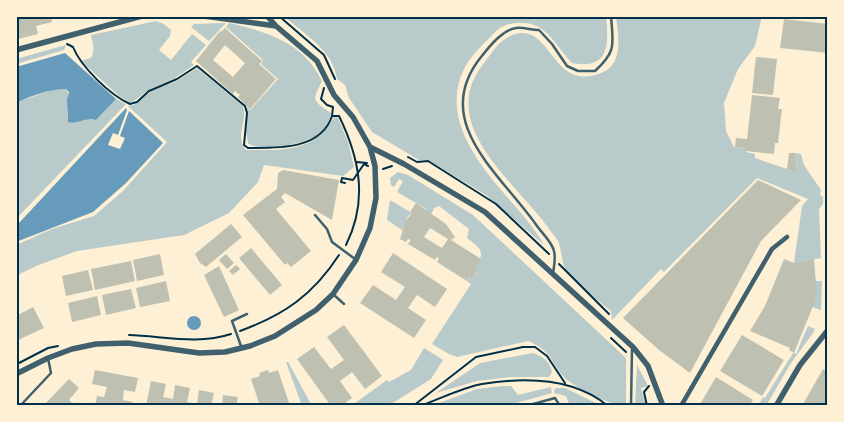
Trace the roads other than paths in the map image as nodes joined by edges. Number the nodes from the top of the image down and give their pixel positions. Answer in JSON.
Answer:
{"nodes":[{"id":1,"x":142,"y":16,"type":"edge"},
{"id":2,"x":204,"y":16,"type":"edge"},
{"id":3,"x":267,"y":16,"type":"edge"},
{"id":4,"x":611,"y":16,"type":"edge"},
{"id":5,"x":276,"y":26,"type":"junction"},
{"id":6,"x":16,"y":50,"type":"edge"},
{"id":7,"x":370,"y":147,"type":"junction"},
{"id":8,"x":828,"y":196,"type":"edge"},
{"id":9,"x":315,"y":215,"type":"dead end"},
{"id":10,"x":786,"y":237,"type":"dead end"},
{"id":11,"x":356,"y":260,"type":"junction"},
{"id":12,"x":553,"y":275,"type":"junction"},
{"id":13,"x":333,"y":294,"type":"junction"},
{"id":14,"x":344,"y":304,"type":"dead end"},
{"id":15,"x":828,"y":306,"type":"edge"},
{"id":16,"x":247,"y":314,"type":"dead end"},
{"id":17,"x":828,"y":330,"type":"edge"},
{"id":18,"x":242,"y":348,"type":"junction"},
{"id":19,"x":632,"y":348,"type":"junction"},
{"id":20,"x":48,"y":358,"type":"junction"},
{"id":21,"x":16,"y":374,"type":"edge"},
{"id":22,"x":20,"y":406,"type":"edge"},
{"id":23,"x":526,"y":406,"type":"edge"},
{"id":24,"x":560,"y":406,"type":"edge"},
{"id":25,"x":631,"y":406,"type":"edge"},
{"id":26,"x":663,"y":406,"type":"edge"},
{"id":27,"x":680,"y":406,"type":"edge"},
{"id":28,"x":776,"y":406,"type":"edge"}],
"edges":[{"from":1,"to":6,"type":"street"},
{"from":2,"to":5,"type":"street"},
{"from":3,"to":5,"type":"street"},
{"from":4,"to":12,"type":"lane"},
{"from":5,"to":7,"type":"street"},
{"from":7,"to":11,"type":"street"},
{"from":7,"to":12,"type":"street"},
{"from":8,"to":15,"type":"street"},
{"from":9,"to":11,"type":"lane"},
{"from":10,"to":27,"type":"street"},
{"from":11,"to":13,"type":"street"},
{"from":12,"to":19,"type":"street"},
{"from":13,"to":14,"type":"lane"},
{"from":13,"to":18,"type":"street"},
{"from":16,"to":18,"type":"lane"},
{"from":17,"to":28,"type":"street"},
{"from":18,"to":20,"type":"street"},
{"from":19,"to":25,"type":"lane"},
{"from":19,"to":26,"type":"street"},
{"from":20,"to":21,"type":"street"},
{"from":20,"to":22,"type":"lane"},
{"from":23,"to":24,"type":"lane"}]}
